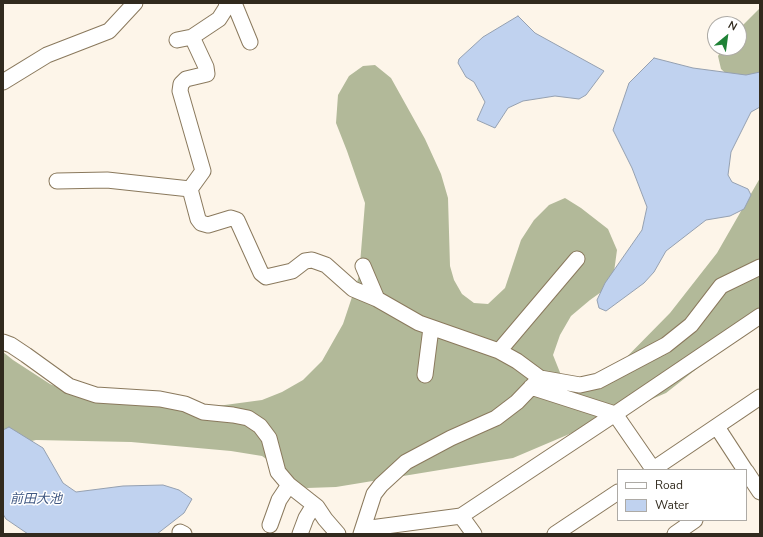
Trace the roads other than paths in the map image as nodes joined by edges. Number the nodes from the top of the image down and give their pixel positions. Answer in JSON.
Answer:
{"nodes":[{"id":1,"x":135,"y":3,"type":"edge"},
{"id":2,"x":227,"y":3,"type":"edge"},
{"id":3,"x":234,"y":3,"type":"edge"},
{"id":4,"x":250,"y":42,"type":"dead end"},
{"id":5,"x":3,"y":82,"type":"edge"},
{"id":6,"x":57,"y":181,"type":"dead end"},
{"id":7,"x":190,"y":189,"type":"junction"},
{"id":8,"x":577,"y":259,"type":"dead end"},
{"id":9,"x":363,"y":266,"type":"dead end"},
{"id":10,"x":760,"y":267,"type":"edge"},
{"id":11,"x":377,"y":299,"type":"junction"},
{"id":12,"x":760,"y":316,"type":"edge"},
{"id":13,"x":431,"y":328,"type":"junction"},
{"id":14,"x":3,"y":342,"type":"edge"},
{"id":15,"x":499,"y":351,"type":"junction"},
{"id":16,"x":425,"y":375,"type":"dead end"},
{"id":17,"x":536,"y":382,"type":"junction"},
{"id":18,"x":760,"y":397,"type":"edge"},
{"id":19,"x":614,"y":414,"type":"junction"},
{"id":20,"x":717,"y":426,"type":"junction"},
{"id":21,"x":651,"y":469,"type":"edge"},
{"id":22,"x":653,"y":469,"type":"edge"},
{"id":23,"x":745,"y":469,"type":"edge"},
{"id":24,"x":289,"y":485,"type":"junction"},
{"id":25,"x":617,"y":493,"type":"edge"},
{"id":26,"x":314,"y":505,"type":"junction"},
{"id":27,"x":461,"y":516,"type":"junction"},
{"id":28,"x":694,"y":521,"type":"edge"},
{"id":29,"x":270,"y":525,"type":"dead end"},
{"id":30,"x":402,"y":529,"type":"edge"},
{"id":31,"x":362,"y":531,"type":"edge"},
{"id":32,"x":300,"y":534,"type":"edge"},
{"id":33,"x":338,"y":534,"type":"edge"},
{"id":34,"x":474,"y":534,"type":"edge"},
{"id":35,"x":555,"y":534,"type":"edge"},
{"id":36,"x":675,"y":534,"type":"edge"}],
"edges":[{"from":1,"to":5,"type":"street"},
{"from":2,"to":7,"type":"street"},
{"from":3,"to":4,"type":"street"},
{"from":6,"to":7,"type":"street"},
{"from":7,"to":11,"type":"street"},
{"from":8,"to":15,"type":"street"},
{"from":9,"to":11,"type":"street"},
{"from":10,"to":17,"type":"street"},
{"from":11,"to":13,"type":"street"},
{"from":12,"to":19,"type":"street"},
{"from":13,"to":15,"type":"street"},
{"from":13,"to":16,"type":"street"},
{"from":14,"to":24,"type":"street"},
{"from":15,"to":17,"type":"street"},
{"from":17,"to":19,"type":"street"},
{"from":17,"to":31,"type":"street"},
{"from":18,"to":20,"type":"street"},
{"from":19,"to":21,"type":"street"},
{"from":19,"to":27,"type":"street"},
{"from":20,"to":22,"type":"street"},
{"from":20,"to":23,"type":"street"},
{"from":24,"to":26,"type":"street"},
{"from":24,"to":29,"type":"street"},
{"from":25,"to":35,"type":"street"},
{"from":26,"to":32,"type":"street"},
{"from":26,"to":33,"type":"street"},
{"from":27,"to":30,"type":"street"},
{"from":27,"to":34,"type":"street"},
{"from":28,"to":36,"type":"street"},
{"from":30,"to":31,"type":"street"}]}
